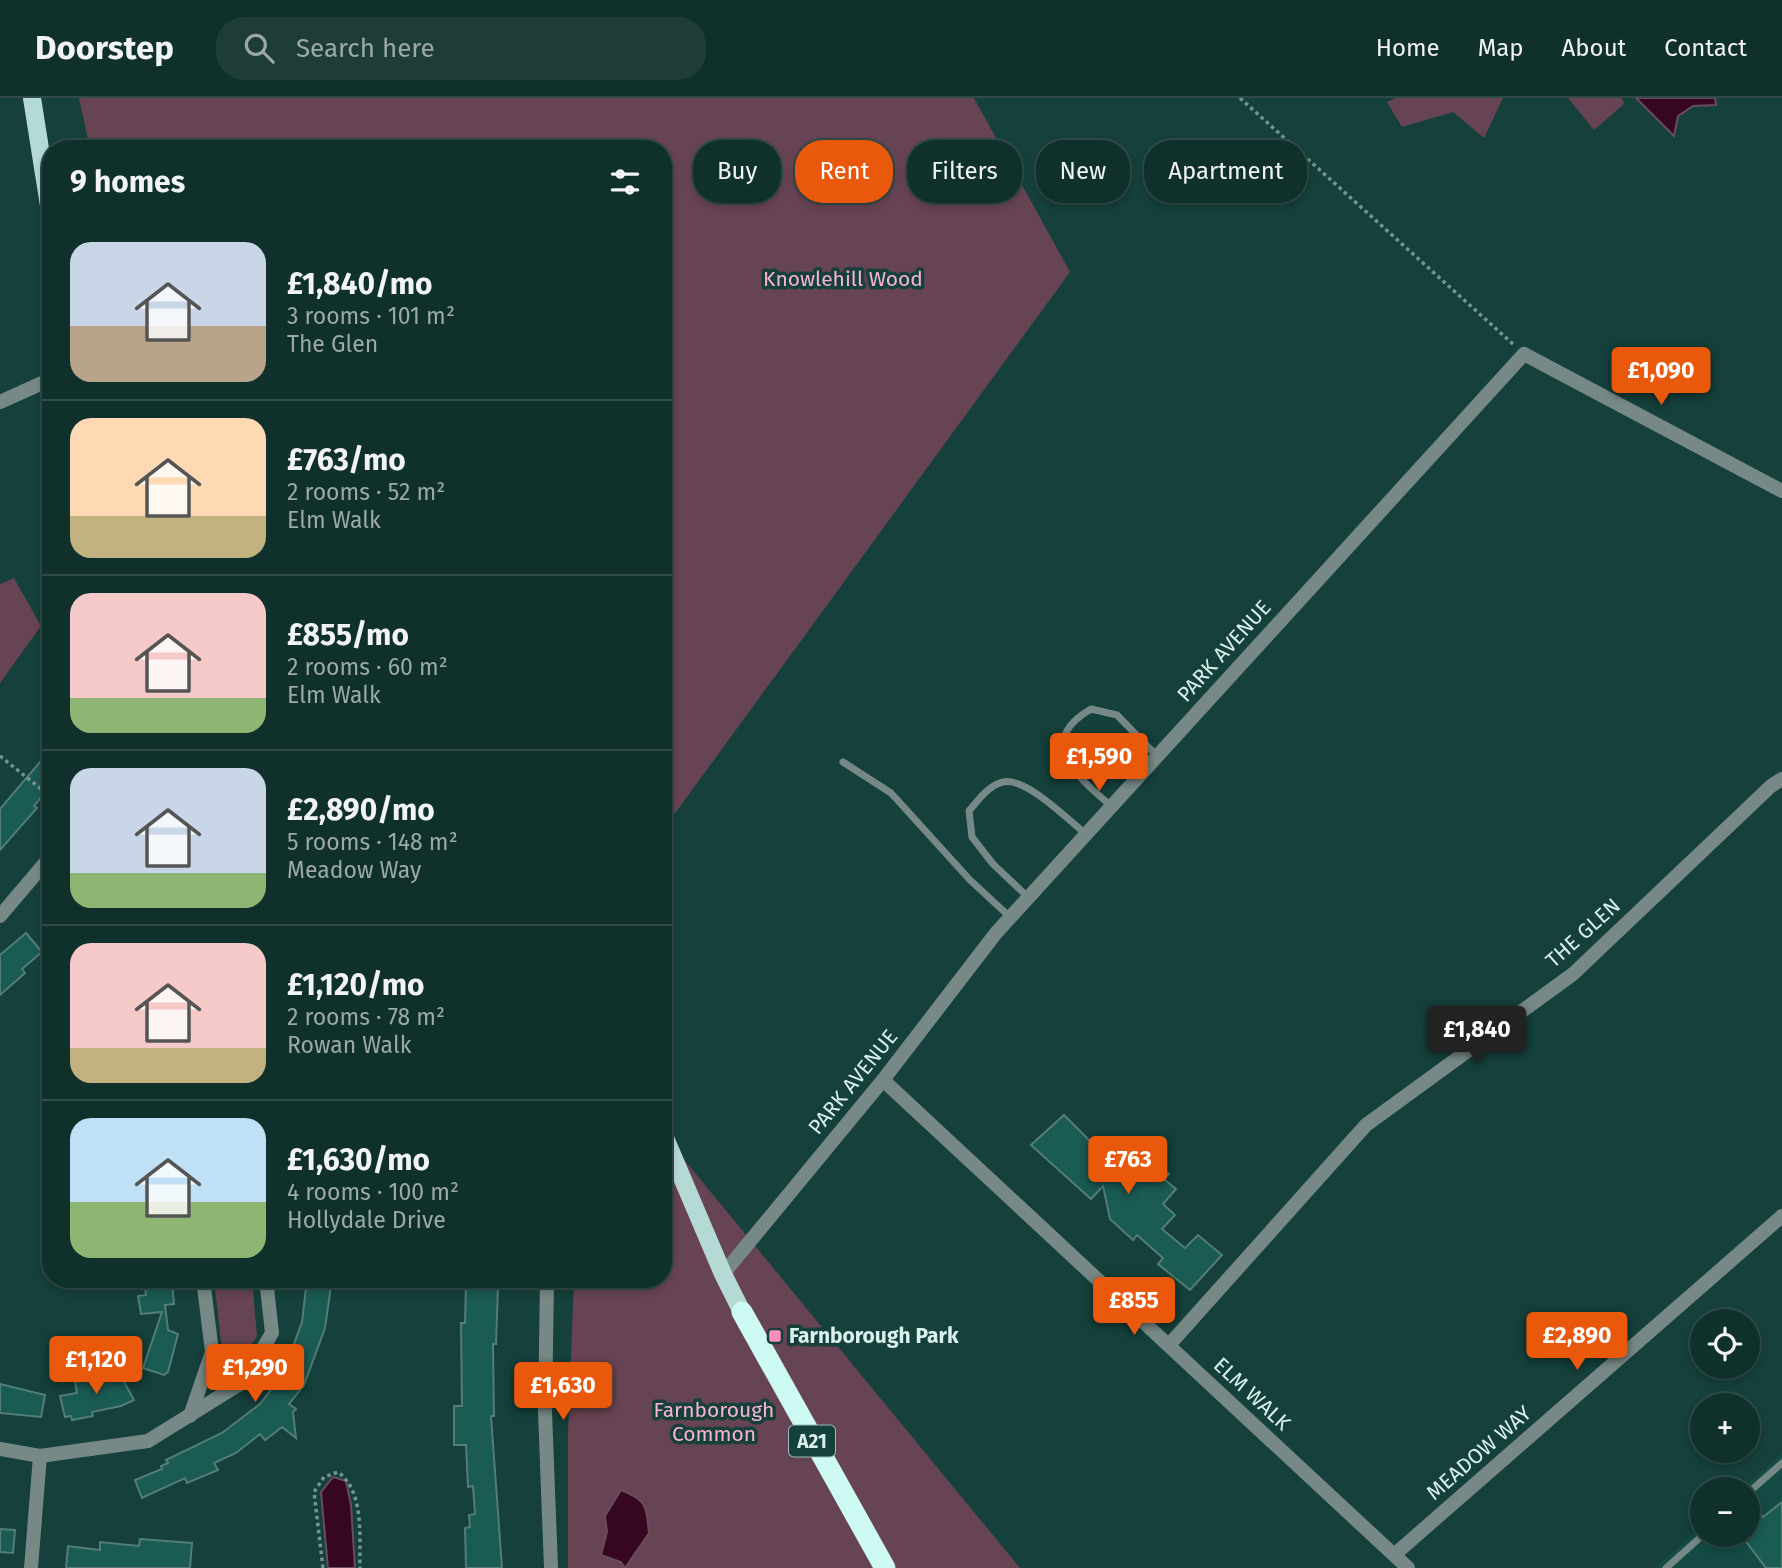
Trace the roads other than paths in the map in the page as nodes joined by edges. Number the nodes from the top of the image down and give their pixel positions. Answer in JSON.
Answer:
{"nodes":[{"id":1,"x":32,"y":98,"type":"edge"},
{"id":2,"x":42,"y":161,"type":"edge"},
{"id":3,"x":42,"y":383,"type":"edge"},
{"id":4,"x":0,"y":402,"type":"edge"},
{"id":5,"x":1782,"y":491,"type":"edge"},
{"id":6,"x":1157,"y":756,"type":"junction"},
{"id":7,"x":843,"y":762,"type":"dead end"},
{"id":8,"x":1782,"y":779,"type":"edge"},
{"id":9,"x":1111,"y":806,"type":"junction"},
{"id":10,"x":1086,"y":834,"type":"junction"},
{"id":11,"x":42,"y":867,"type":"edge"},
{"id":12,"x":1028,"y":897,"type":"junction"},
{"id":13,"x":0,"y":916,"type":"edge"},
{"id":14,"x":1010,"y":917,"type":"junction"},
{"id":15,"x":883,"y":1080,"type":"junction"},
{"id":16,"x":672,"y":1154,"type":"edge"},
{"id":17,"x":1782,"y":1216,"type":"edge"},
{"id":18,"x":723,"y":1274,"type":"junction"},
{"id":19,"x":204,"y":1288,"type":"edge"},
{"id":20,"x":267,"y":1288,"type":"edge"},
{"id":21,"x":548,"y":1288,"type":"edge"},
{"id":22,"x":742,"y":1312,"type":"joint"},
{"id":23,"x":1169,"y":1345,"type":"junction"},
{"id":24,"x":190,"y":1416,"type":"junction"},
{"id":25,"x":0,"y":1449,"type":"edge"},
{"id":26,"x":40,"y":1456,"type":"junction"},
{"id":27,"x":1782,"y":1463,"type":"edge"},
{"id":28,"x":1760,"y":1482,"type":"edge"},
{"id":29,"x":1690,"y":1547,"type":"edge"},
{"id":30,"x":1394,"y":1555,"type":"junction"},
{"id":31,"x":31,"y":1568,"type":"edge"},
{"id":32,"x":551,"y":1568,"type":"edge"},
{"id":33,"x":885,"y":1568,"type":"edge"},
{"id":34,"x":1408,"y":1568,"type":"edge"},
{"id":35,"x":1666,"y":1568,"type":"edge"}],
"edges":[{"from":1,"to":2,"type":"main road"},
{"from":3,"to":4,"type":"street"},
{"from":5,"to":6,"type":"street","name":"PARK AVENUE"},
{"from":6,"to":9,"type":"street","name":"PARK AVENUE"},
{"from":6,"to":9,"type":"lane"},
{"from":7,"to":14,"type":"lane"},
{"from":8,"to":23,"type":"street","name":"THE GLEN"},
{"from":9,"to":10,"type":"street","name":"PARK AVENUE"},
{"from":10,"to":12,"type":"street","name":"PARK AVENUE"},
{"from":10,"to":12,"type":"lane"},
{"from":11,"to":13,"type":"street"},
{"from":12,"to":14,"type":"street","name":"PARK AVENUE"},
{"from":14,"to":15,"type":"street","name":"PARK AVENUE"},
{"from":15,"to":18,"type":"street","name":"PARK AVENUE"},
{"from":15,"to":23,"type":"street","name":"ELM WALK"},
{"from":16,"to":18,"type":"main road","number":"A21"},
{"from":17,"to":30,"type":"street","name":"MEADOW WAY"},
{"from":18,"to":22,"type":"main road","number":"A21"},
{"from":19,"to":24,"type":"street"},
{"from":20,"to":24,"type":"street"},
{"from":21,"to":32,"type":"street"},
{"from":22,"to":33,"type":"highway","number":"A21"},
{"from":23,"to":30,"type":"street","name":"ELM WALK"},
{"from":24,"to":26,"type":"street"},
{"from":25,"to":26,"type":"street"},
{"from":26,"to":31,"type":"street"},
{"from":27,"to":28,"type":"lane"},
{"from":29,"to":35,"type":"lane"},
{"from":30,"to":34,"type":"street","name":"ELM WALK"}]}
